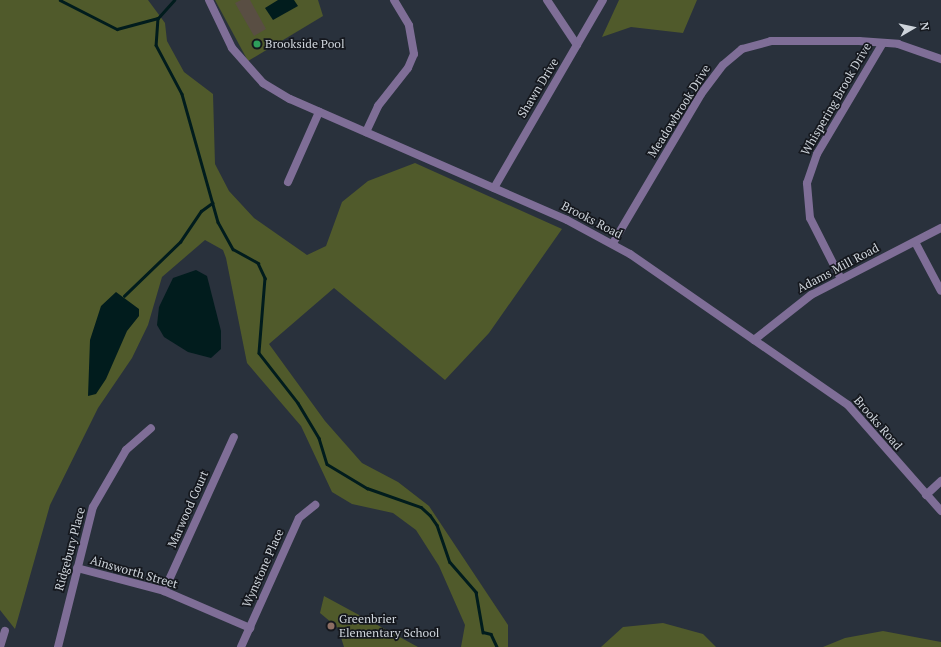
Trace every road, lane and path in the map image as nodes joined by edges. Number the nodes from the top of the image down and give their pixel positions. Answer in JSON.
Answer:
{"nodes":[{"id":1,"x":209,"y":0,"type":"edge"},
{"id":2,"x":394,"y":0,"type":"edge"},
{"id":3,"x":547,"y":0,"type":"edge"},
{"id":4,"x":603,"y":0,"type":"edge"},
{"id":5,"x":883,"y":43,"type":"junction"},
{"id":6,"x":577,"y":45,"type":"junction"},
{"id":7,"x":941,"y":59,"type":"edge"},
{"id":8,"x":319,"y":112,"type":"junction"},
{"id":9,"x":366,"y":132,"type":"junction"},
{"id":10,"x":288,"y":182,"type":"dead end"},
{"id":11,"x":494,"y":188,"type":"junction"},
{"id":12,"x":941,"y":228,"type":"edge"},
{"id":13,"x":915,"y":242,"type":"junction"},
{"id":14,"x":612,"y":243,"type":"junction"},
{"id":15,"x":841,"y":279,"type":"junction"},
{"id":16,"x":941,"y":291,"type":"edge"},
{"id":17,"x":754,"y":340,"type":"junction"},
{"id":18,"x":151,"y":428,"type":"dead end"},
{"id":19,"x":234,"y":437,"type":"dead end"},
{"id":20,"x":941,"y":481,"type":"edge"},
{"id":21,"x":926,"y":495,"type":"junction"},
{"id":22,"x":315,"y":505,"type":"dead end"},
{"id":23,"x":941,"y":511,"type":"edge"},
{"id":24,"x":77,"y":568,"type":"junction"},
{"id":25,"x":164,"y":591,"type":"junction"},
{"id":26,"x":250,"y":628,"type":"junction"},
{"id":27,"x":5,"y":630,"type":"dead end"},
{"id":28,"x":0,"y":647,"type":"edge"},
{"id":29,"x":58,"y":647,"type":"edge"},
{"id":30,"x":241,"y":647,"type":"edge"}],
"edges":[{"from":1,"to":8,"type":"street","name":"Brooks Road"},
{"from":2,"to":9,"type":"street"},
{"from":3,"to":6,"type":"street"},
{"from":4,"to":6,"type":"street","name":"Shawn Drive"},
{"from":5,"to":7,"type":"street","name":"Meadowbrook Drive"},
{"from":5,"to":14,"type":"street","name":"Meadowbrook Drive"},
{"from":5,"to":15,"type":"street","name":"Whispering Brook Drive"},
{"from":6,"to":11,"type":"street","name":"Shawn Drive"},
{"from":8,"to":9,"type":"street","name":"Brooks Road"},
{"from":8,"to":10,"type":"street"},
{"from":9,"to":11,"type":"street","name":"Brooks Road"},
{"from":11,"to":14,"type":"street","name":"Brooks Road"},
{"from":12,"to":13,"type":"street","name":"Adams Mill Road"},
{"from":13,"to":15,"type":"street","name":"Adams Mill Road"},
{"from":13,"to":16,"type":"street"},
{"from":14,"to":17,"type":"street","name":"Brooks Road"},
{"from":15,"to":17,"type":"street","name":"Adams Mill Road"},
{"from":17,"to":21,"type":"street","name":"Brooks Road"},
{"from":18,"to":24,"type":"street","name":"Ridgebury Place"},
{"from":19,"to":25,"type":"street","name":"Marwood Court"},
{"from":20,"to":21,"type":"street"},
{"from":21,"to":23,"type":"street","name":"Brooks Road"},
{"from":22,"to":26,"type":"street","name":"Wynstone Place"},
{"from":24,"to":25,"type":"street","name":"Ainsworth Street"},
{"from":24,"to":29,"type":"street","name":"Ridgebury Place"},
{"from":25,"to":26,"type":"street","name":"Ainsworth Street"},
{"from":26,"to":30,"type":"street","name":"Wynstone Place"},
{"from":27,"to":28,"type":"street"}]}
